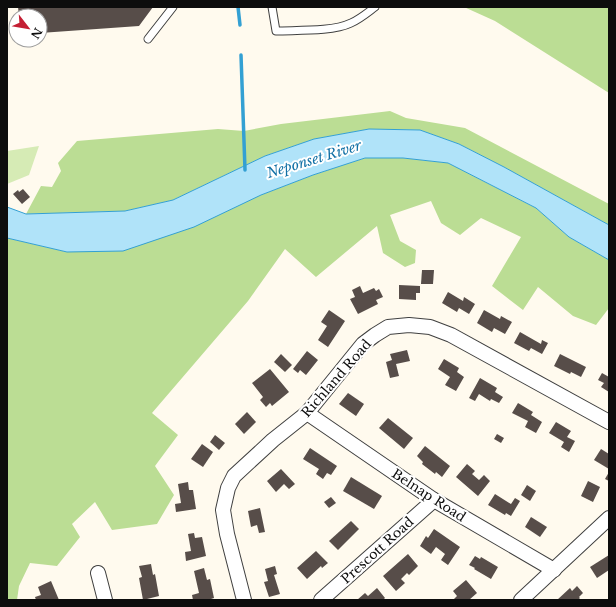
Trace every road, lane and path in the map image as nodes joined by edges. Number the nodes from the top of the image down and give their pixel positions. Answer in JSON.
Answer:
{"nodes":[{"id":1,"x":173,"y":7,"type":"edge"},
{"id":2,"x":272,"y":7,"type":"edge"},
{"id":3,"x":375,"y":7,"type":"edge"},
{"id":4,"x":148,"y":38,"type":"dead end"},
{"id":5,"x":307,"y":413,"type":"junction"},
{"id":6,"x":609,"y":422,"type":"edge"},
{"id":7,"x":434,"y":500,"type":"junction"},
{"id":8,"x":609,"y":518,"type":"edge"},
{"id":9,"x":554,"y":570,"type":"junction"},
{"id":10,"x":98,"y":573,"type":"dead end"},
{"id":11,"x":105,"y":600,"type":"edge"},
{"id":12,"x":244,"y":600,"type":"edge"},
{"id":13,"x":321,"y":600,"type":"edge"},
{"id":14,"x":521,"y":600,"type":"edge"}],
"edges":[{"from":1,"to":4,"type":"lane"},
{"from":2,"to":3,"type":"lane"},
{"from":5,"to":6,"type":"street","name":"Richland Road"},
{"from":5,"to":7,"type":"street","name":"Belnap Road"},
{"from":5,"to":12,"type":"street","name":"Richland Road"},
{"from":7,"to":9,"type":"street","name":"Belnap Road"},
{"from":7,"to":13,"type":"street","name":"Prescott Road"},
{"from":8,"to":9,"type":"street"},
{"from":9,"to":14,"type":"street"},
{"from":10,"to":11,"type":"street"}]}
